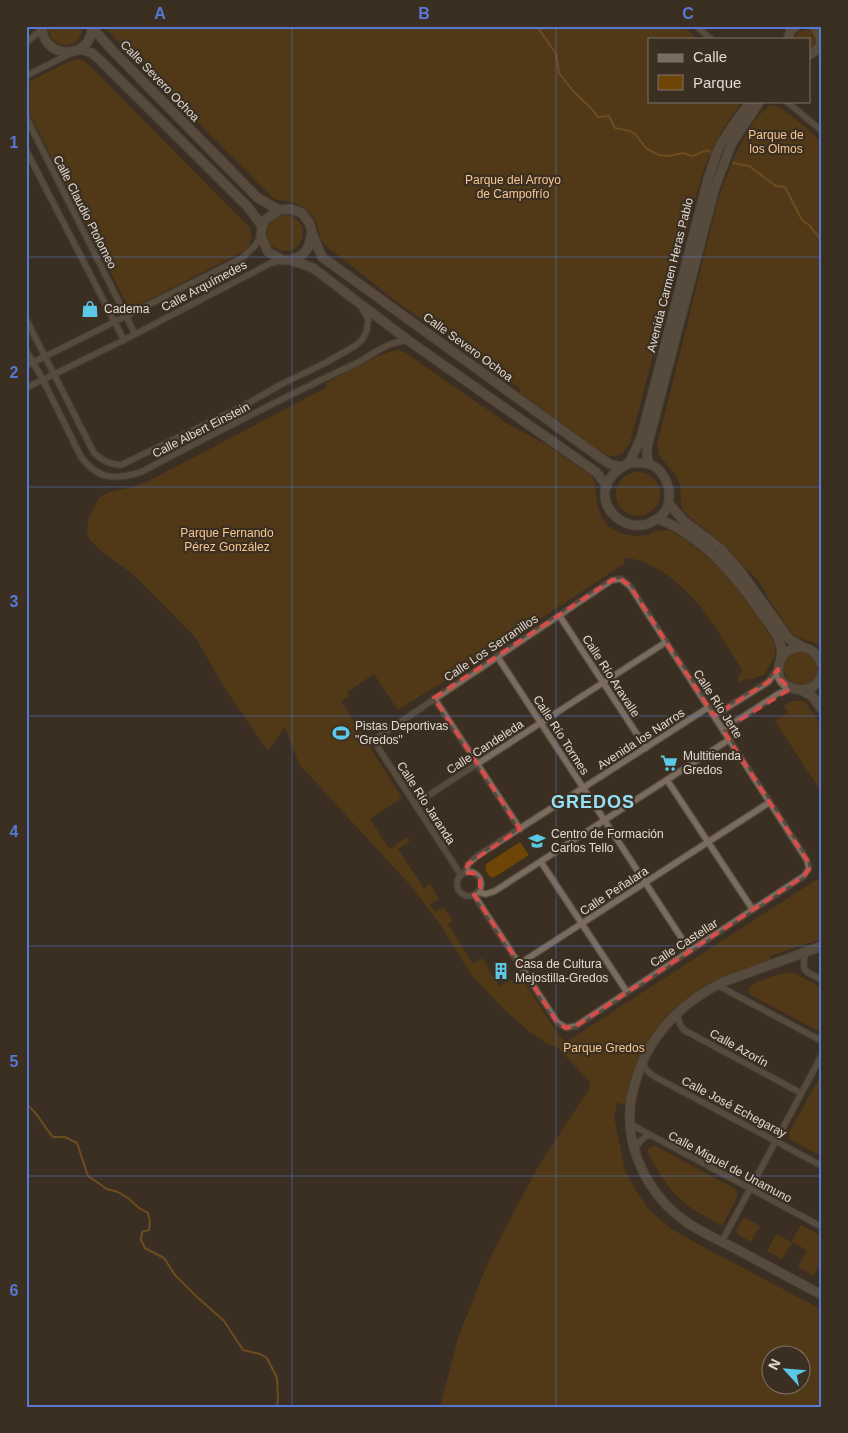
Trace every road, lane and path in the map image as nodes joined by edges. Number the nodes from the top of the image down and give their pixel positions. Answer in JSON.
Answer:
{"nodes":[{"id":1,"x":93,"y":26,"type":"edge"},
{"id":2,"x":696,"y":26,"type":"edge"},
{"id":3,"x":796,"y":26,"type":"edge"},
{"id":4,"x":813,"y":26,"type":"edge"},
{"id":5,"x":42,"y":28,"type":"edge"},
{"id":6,"x":788,"y":34,"type":"edge"},
{"id":7,"x":710,"y":38,"type":"edge"},
{"id":8,"x":26,"y":43,"type":"edge"},
{"id":9,"x":818,"y":50,"type":"edge"},
{"id":10,"x":75,"y":51,"type":"junction"},
{"id":11,"x":26,"y":76,"type":"edge"},
{"id":12,"x":787,"y":102,"type":"edge"},
{"id":13,"x":754,"y":103,"type":"edge"},
{"id":14,"x":26,"y":117,"type":"edge"},
{"id":15,"x":822,"y":131,"type":"edge"},
{"id":16,"x":26,"y":150,"type":"edge"},
{"id":17,"x":279,"y":210,"type":"junction"},
{"id":18,"x":262,"y":226,"type":"junction"},
{"id":19,"x":312,"y":233,"type":"junction"},
{"id":20,"x":261,"y":236,"type":"junction"},
{"id":21,"x":287,"y":260,"type":"junction"},
{"id":22,"x":360,"y":304,"type":"junction"},
{"id":23,"x":126,"y":316,"type":"junction"},
{"id":24,"x":26,"y":319,"type":"edge"},
{"id":25,"x":114,"y":322,"type":"junction"},
{"id":26,"x":135,"y":334,"type":"junction"},
{"id":27,"x":124,"y":340,"type":"junction"},
{"id":28,"x":409,"y":342,"type":"junction"},
{"id":29,"x":26,"y":350,"type":"edge"},
{"id":30,"x":45,"y":357,"type":"junction"},
{"id":31,"x":29,"y":364,"type":"edge"},
{"id":32,"x":54,"y":374,"type":"junction"},
{"id":33,"x":43,"y":380,"type":"junction"},
{"id":34,"x":26,"y":388,"type":"edge"},
{"id":35,"x":649,"y":464,"type":"junction"},
{"id":36,"x":626,"y":465,"type":"junction"},
{"id":37,"x":607,"y":486,"type":"junction"},
{"id":38,"x":669,"y":504,"type":"junction"},
{"id":39,"x":658,"y":519,"type":"junction"},
{"id":40,"x":621,"y":579,"type":"joint"},
{"id":41,"x":559,"y":615,"type":"junction"},
{"id":42,"x":666,"y":642,"type":"junction"},
{"id":43,"x":801,"y":646,"type":"junction"},
{"id":44,"x":818,"y":651,"type":"edge"},
{"id":45,"x":498,"y":656,"type":"junction"},
{"id":46,"x":780,"y":658,"type":"junction"},
{"id":47,"x":822,"y":665,"type":"edge"},
{"id":48,"x":778,"y":669,"type":"junction"},
{"id":49,"x":822,"y":673,"type":"edge"},
{"id":50,"x":821,"y":677,"type":"edge"},
{"id":51,"x":603,"y":682,"type":"junction"},
{"id":52,"x":822,"y":686,"type":"edge"},
{"id":53,"x":790,"y":688,"type":"junction"},
{"id":54,"x":803,"y":691,"type":"junction"},
{"id":55,"x":434,"y":698,"type":"junction"},
{"id":56,"x":710,"y":710,"type":"junction"},
{"id":57,"x":822,"y":710,"type":"edge"},
{"id":58,"x":541,"y":722,"type":"junction"},
{"id":59,"x":724,"y":732,"type":"junction"},
{"id":60,"x":730,"y":739,"type":"junction"},
{"id":61,"x":376,"y":741,"type":"joint"},
{"id":62,"x":646,"y":748,"type":"junction"},
{"id":63,"x":477,"y":764,"type":"junction"},
{"id":64,"x":667,"y":780,"type":"junction"},
{"id":65,"x":584,"y":788,"type":"junction"},
{"id":66,"x":770,"y":802,"type":"junction"},
{"id":67,"x":415,"y":804,"type":"junction"},
{"id":68,"x":605,"y":820,"type":"junction"},
{"id":69,"x":520,"y":829,"type":"junction"},
{"id":70,"x":708,"y":842,"type":"junction"},
{"id":71,"x":541,"y":862,"type":"junction"},
{"id":72,"x":810,"y":870,"type":"joint"},
{"id":73,"x":463,"y":874,"type":"junction"},
{"id":74,"x":646,"y":882,"type":"junction"},
{"id":75,"x":476,"y":893,"type":"junction"},
{"id":76,"x":753,"y":910,"type":"junction"},
{"id":77,"x":582,"y":923,"type":"junction"},
{"id":78,"x":822,"y":946,"type":"edge"},
{"id":79,"x":690,"y":951,"type":"junction"},
{"id":80,"x":807,"y":952,"type":"junction"},
{"id":81,"x":519,"y":964,"type":"junction"},
{"id":82,"x":822,"y":980,"type":"edge"},
{"id":83,"x":717,"y":985,"type":"junction"},
{"id":84,"x":627,"y":992,"type":"junction"},
{"id":85,"x":678,"y":1012,"type":"junction"},
{"id":86,"x":822,"y":1041,"type":"edge"},
{"id":87,"x":822,"y":1055,"type":"edge"},
{"id":88,"x":643,"y":1060,"type":"junction"},
{"id":89,"x":801,"y":1093,"type":"junction"},
{"id":90,"x":630,"y":1124,"type":"junction"},
{"id":91,"x":650,"y":1135,"type":"junction"},
{"id":92,"x":776,"y":1141,"type":"junction"},
{"id":93,"x":635,"y":1150,"type":"junction"},
{"id":94,"x":822,"y":1166,"type":"edge"},
{"id":95,"x":750,"y":1189,"type":"junction"},
{"id":96,"x":822,"y":1227,"type":"edge"},
{"id":97,"x":722,"y":1241,"type":"junction"},
{"id":98,"x":822,"y":1296,"type":"edge"}],
"edges":[{"from":1,"to":10,"type":"main road"},
{"from":1,"to":17,"type":"main road","name":"Calle Severo Ochoa"},
{"from":2,"to":7,"type":"street"},
{"from":3,"to":6,"type":"main road"},
{"from":4,"to":9,"type":"main road"},
{"from":5,"to":8,"type":"street"},
{"from":5,"to":10,"type":"main road"},
{"from":10,"to":11,"type":"street"},
{"from":10,"to":18,"type":"main road"},
{"from":12,"to":15,"type":"street"},
{"from":13,"to":35,"type":"main road","name":"Avenida Carmen Heras Pablo"},
{"from":13,"to":36,"type":"main road","name":"Avenida Carmen Heras Pablo"},
{"from":14,"to":23,"type":"street","name":"Calle Claudio Ptolomeo"},
{"from":16,"to":25,"type":"street","name":"Calle Claudio Ptolomeo"},
{"from":17,"to":18,"type":"main road"},
{"from":17,"to":19,"type":"main road"},
{"from":18,"to":20,"type":"main road"},
{"from":19,"to":21,"type":"main road"},
{"from":19,"to":36,"type":"main road","name":"Calle Severo Ochoa"},
{"from":20,"to":21,"type":"main road"},
{"from":20,"to":23,"type":"street","name":"Calle Arquímedes"},
{"from":21,"to":22,"type":"main road"},
{"from":21,"to":26,"type":"street","name":"Calle Arquímedes"},
{"from":22,"to":28,"type":"main road"},
{"from":22,"to":32,"type":"street","name":"Calle Albert Einstein"},
{"from":23,"to":25,"type":"street","name":"Calle Arquímedes"},
{"from":23,"to":26,"type":"street"},
{"from":24,"to":30,"type":"street"},
{"from":25,"to":27,"type":"street"},
{"from":25,"to":30,"type":"street","name":"Calle Arquímedes"},
{"from":26,"to":27,"type":"street","name":"Calle Arquímedes"},
{"from":27,"to":32,"type":"street","name":"Calle Arquímedes"},
{"from":28,"to":33,"type":"street","name":"Calle Albert Einstein"},
{"from":28,"to":37,"type":"main road"},
{"from":29,"to":31,"type":"street"},
{"from":30,"to":31,"type":"street","name":"Calle Arquímedes"},
{"from":30,"to":32,"type":"street"},
{"from":31,"to":33,"type":"street"},
{"from":32,"to":33,"type":"street","name":"Calle Arquímedes"},
{"from":33,"to":34,"type":"street","name":"Calle Arquímedes"},
{"from":35,"to":36,"type":"main road"},
{"from":35,"to":38,"type":"main road"},
{"from":36,"to":37,"type":"main road"},
{"from":37,"to":39,"type":"main road"},
{"from":38,"to":39,"type":"main road"},
{"from":38,"to":43,"type":"main road"},
{"from":39,"to":46,"type":"main road"},
{"from":40,"to":41,"type":"street","name":"Calle Los Serranillos"},
{"from":40,"to":42,"type":"street","name":"Calle Río Jerte"},
{"from":41,"to":45,"type":"street","name":"Calle Los Serranillos"},
{"from":41,"to":51,"type":"street","name":"Calle Río Aravalle"},
{"from":42,"to":51,"type":"street","name":"Calle Candeleda"},
{"from":42,"to":56,"type":"street","name":"Calle Río Jerte"},
{"from":43,"to":44,"type":"main road"},
{"from":43,"to":46,"type":"main road"},
{"from":44,"to":47,"type":"main road"},
{"from":45,"to":55,"type":"street","name":"Calle Los Serranillos"},
{"from":45,"to":58,"type":"street","name":"Calle Río Tormes"},
{"from":46,"to":48,"type":"main road"},
{"from":48,"to":53,"type":"main road"},
{"from":48,"to":56,"type":"street","name":"Avenida los Narros"},
{"from":49,"to":50,"type":"main road"},
{"from":50,"to":52,"type":"main road"},
{"from":50,"to":54,"type":"main road"},
{"from":51,"to":58,"type":"street","name":"Calle Candeleda"},
{"from":51,"to":62,"type":"street","name":"Calle Río Aravalle"},
{"from":53,"to":54,"type":"main road"},
{"from":53,"to":59,"type":"street"},
{"from":54,"to":57,"type":"main road"},
{"from":55,"to":61,"type":"street","name":"Calle Los Serranillos"},
{"from":55,"to":63,"type":"street"},
{"from":56,"to":59,"type":"street","name":"Calle Río Jerte"},
{"from":56,"to":62,"type":"street","name":"Avenida los Narros"},
{"from":58,"to":63,"type":"street","name":"Calle Candeleda"},
{"from":58,"to":65,"type":"street","name":"Calle Río Tormes"},
{"from":59,"to":60,"type":"street","name":"Calle Río Jerte"},
{"from":60,"to":64,"type":"street"},
{"from":60,"to":66,"type":"street","name":"Calle Río Jerte"},
{"from":61,"to":67,"type":"street","name":"Calle Río Jaranda"},
{"from":62,"to":65,"type":"street","name":"Avenida los Narros"},
{"from":63,"to":67,"type":"street","name":"Calle Candeleda"},
{"from":63,"to":69,"type":"street"},
{"from":64,"to":68,"type":"street"},
{"from":64,"to":70,"type":"street"},
{"from":65,"to":68,"type":"street","name":"Calle Río Tormes"},
{"from":65,"to":69,"type":"street","name":"Avenida los Narros"},
{"from":66,"to":70,"type":"street","name":"Calle Peñalara"},
{"from":66,"to":72,"type":"street","name":"Calle Río Jerte"},
{"from":67,"to":73,"type":"street","name":"Calle Río Jaranda"},
{"from":68,"to":71,"type":"street"},
{"from":68,"to":74,"type":"street","name":"Calle Río Tormes"},
{"from":69,"to":73,"type":"street","name":"Avenida los Narros"},
{"from":70,"to":74,"type":"street","name":"Calle Peñalara"},
{"from":70,"to":76,"type":"street"},
{"from":71,"to":75,"type":"street"},
{"from":71,"to":77,"type":"street"},
{"from":72,"to":76,"type":"street","name":"Calle Castellar"},
{"from":73,"to":75,"type":"street"},
{"from":73,"to":75,"type":"street"},
{"from":74,"to":77,"type":"street","name":"Calle Peñalara"},
{"from":74,"to":79,"type":"street","name":"Calle Río Tormes"},
{"from":75,"to":81,"type":"street"},
{"from":76,"to":79,"type":"street","name":"Calle Castellar"},
{"from":77,"to":81,"type":"street","name":"Calle Peñalara"},
{"from":77,"to":84,"type":"street"},
{"from":78,"to":80,"type":"main road"},
{"from":79,"to":84,"type":"street","name":"Calle Castellar"},
{"from":80,"to":82,"type":"street"},
{"from":80,"to":83,"type":"main road"},
{"from":81,"to":84,"type":"street","name":"Calle Castellar"},
{"from":83,"to":85,"type":"main road"},
{"from":83,"to":86,"type":"street"},
{"from":85,"to":88,"type":"main road"},
{"from":85,"to":89,"type":"street","name":"Calle Azorín"},
{"from":87,"to":89,"type":"street"},
{"from":88,"to":90,"type":"main road"},
{"from":88,"to":92,"type":"street","name":"Calle José Echegaray"},
{"from":89,"to":92,"type":"street"},
{"from":90,"to":91,"type":"street","name":"Calle Miguel de Unamuno"},
{"from":90,"to":93,"type":"main road"},
{"from":91,"to":93,"type":"street"},
{"from":91,"to":95,"type":"street","name":"Calle Miguel de Unamuno"},
{"from":92,"to":94,"type":"street","name":"Calle José Echegaray"},
{"from":92,"to":95,"type":"street"},
{"from":93,"to":97,"type":"main road"},
{"from":95,"to":96,"type":"street","name":"Calle Miguel de Unamuno"},
{"from":95,"to":97,"type":"street"},
{"from":97,"to":98,"type":"main road"}]}
